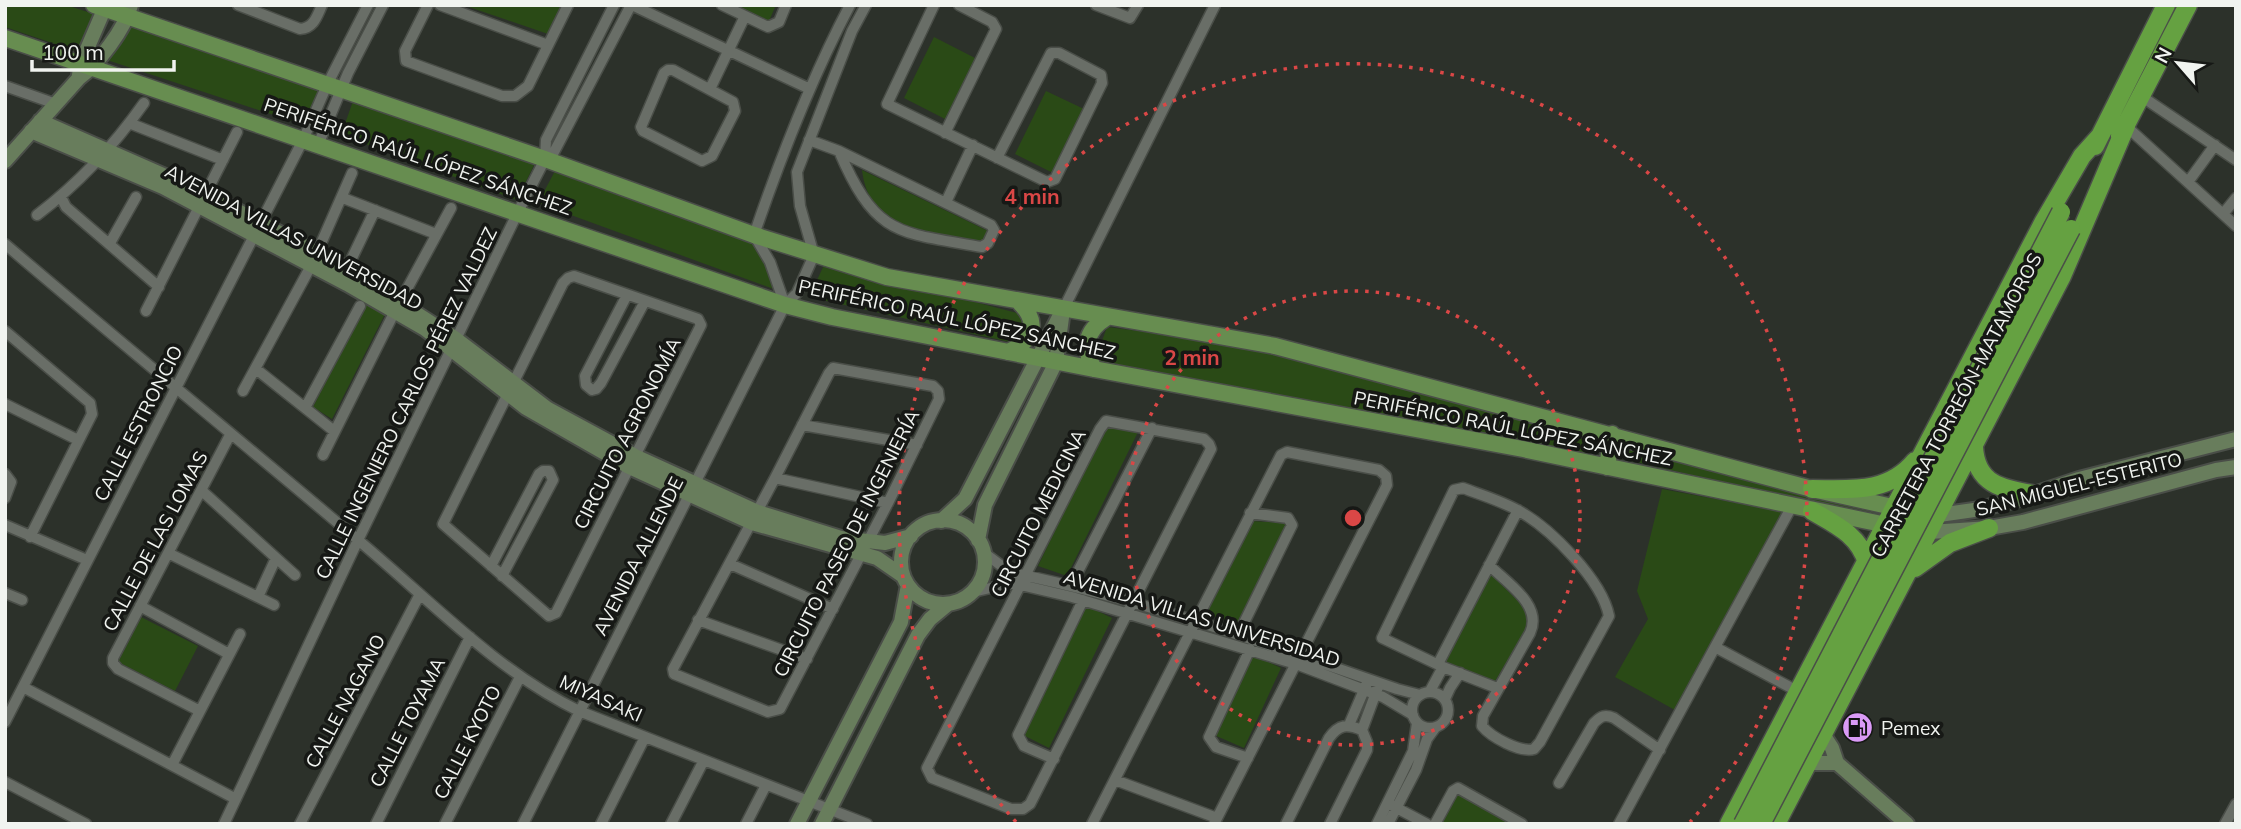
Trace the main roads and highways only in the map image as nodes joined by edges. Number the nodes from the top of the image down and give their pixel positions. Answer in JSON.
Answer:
{"nodes":[{"id":1,"x":2166,"y":5,"type":"edge"},
{"id":2,"x":2188,"y":5,"type":"edge"},
{"id":3,"x":102,"y":7,"type":"edge"},
{"id":4,"x":132,"y":9,"type":"edge"},
{"id":5,"x":5,"y":38,"type":"edge"},
{"id":6,"x":2126,"y":126,"type":"junction"},
{"id":7,"x":2100,"y":135,"type":"junction"},
{"id":8,"x":1020,"y":303,"type":"junction"},
{"id":9,"x":1106,"y":318,"type":"junction"},
{"id":10,"x":1008,"y":352,"type":"junction"},
{"id":11,"x":1094,"y":369,"type":"junction"},
{"id":12,"x":1612,"y":435,"type":"junction"},
{"id":13,"x":1974,"y":447,"type":"junction"},
{"id":14,"x":1926,"y":448,"type":"junction"},
{"id":15,"x":1606,"y":467,"type":"junction"},
{"id":16,"x":1812,"y":489,"type":"junction"},
{"id":17,"x":2032,"y":494,"type":"road end"},
{"id":18,"x":1895,"y":508,"type":"junction"},
{"id":19,"x":1812,"y":510,"type":"junction"},
{"id":20,"x":1940,"y":514,"type":"junction"},
{"id":21,"x":1886,"y":526,"type":"junction"},
{"id":22,"x":1989,"y":528,"type":"road end"},
{"id":23,"x":1930,"y":532,"type":"junction"},
{"id":24,"x":1867,"y":563,"type":"junction"},
{"id":25,"x":1908,"y":575,"type":"junction"},
{"id":26,"x":1729,"y":824,"type":"edge"},
{"id":27,"x":1743,"y":824,"type":"edge"},
{"id":28,"x":1760,"y":824,"type":"edge"},
{"id":29,"x":1776,"y":824,"type":"edge"}],
"edges":[{"from":1,"to":7,"type":"highway"},
{"from":2,"to":6,"type":"highway","name":"CARRETERA TORREÓN-MATAMOROS"},
{"from":3,"to":4,"type":"main road"},
{"from":4,"to":8,"type":"main road","name":"PERIFÉRICO RAÚL LÓPEZ SÁNCHEZ"},
{"from":5,"to":10,"type":"main road","name":"PERIFÉRICO RAÚL LÓPEZ SÁNCHEZ"},
{"from":6,"to":13,"type":"highway"},
{"from":6,"to":28,"type":"highway","name":"CARRETERA TORREÓN-MATAMOROS","bridge":true},
{"from":7,"to":14,"type":"highway"},
{"from":7,"to":27,"type":"highway","bridge":true},
{"from":8,"to":9,"type":"main road","name":"PERIFÉRICO RAÚL LÓPEZ SÁNCHEZ"},
{"from":8,"to":10,"type":"main road"},
{"from":9,"to":11,"type":"main road"},
{"from":9,"to":12,"type":"main road","name":"PERIFÉRICO RAÚL LÓPEZ SÁNCHEZ"},
{"from":10,"to":11,"type":"main road","name":"PERIFÉRICO RAÚL LÓPEZ SÁNCHEZ"},
{"from":11,"to":15,"type":"main road","name":"PERIFÉRICO RAÚL LÓPEZ SÁNCHEZ"},
{"from":12,"to":15,"type":"main road"},
{"from":12,"to":16,"type":"main road","name":"PERIFÉRICO RAÚL LÓPEZ SÁNCHEZ"},
{"from":13,"to":14,"type":"highway"},
{"from":13,"to":17,"type":"highway"},
{"from":13,"to":20,"type":"highway"},
{"from":14,"to":16,"type":"highway"},
{"from":14,"to":18,"type":"highway"},
{"from":15,"to":19,"type":"main road","name":"PERIFÉRICO RAÚL LÓPEZ SÁNCHEZ"},
{"from":16,"to":18,"type":"main road","name":"PERIFÉRICO RAÚL LÓPEZ SÁNCHEZ"},
{"from":18,"to":20,"type":"main road","name":"PERIFÉRICO RAÚL LÓPEZ SÁNCHEZ"},
{"from":18,"to":21,"type":"highway"},
{"from":19,"to":21,"type":"main road","name":"PERIFÉRICO RAÚL LÓPEZ SÁNCHEZ"},
{"from":19,"to":24,"type":"highway"},
{"from":20,"to":23,"type":"highway"},
{"from":21,"to":23,"type":"main road","name":"PERIFÉRICO RAÚL LÓPEZ SÁNCHEZ"},
{"from":21,"to":24,"type":"highway"},
{"from":22,"to":25,"type":"highway"},
{"from":23,"to":25,"type":"highway"},
{"from":24,"to":25,"type":"highway"},
{"from":24,"to":26,"type":"highway"},
{"from":25,"to":29,"type":"highway"}]}
